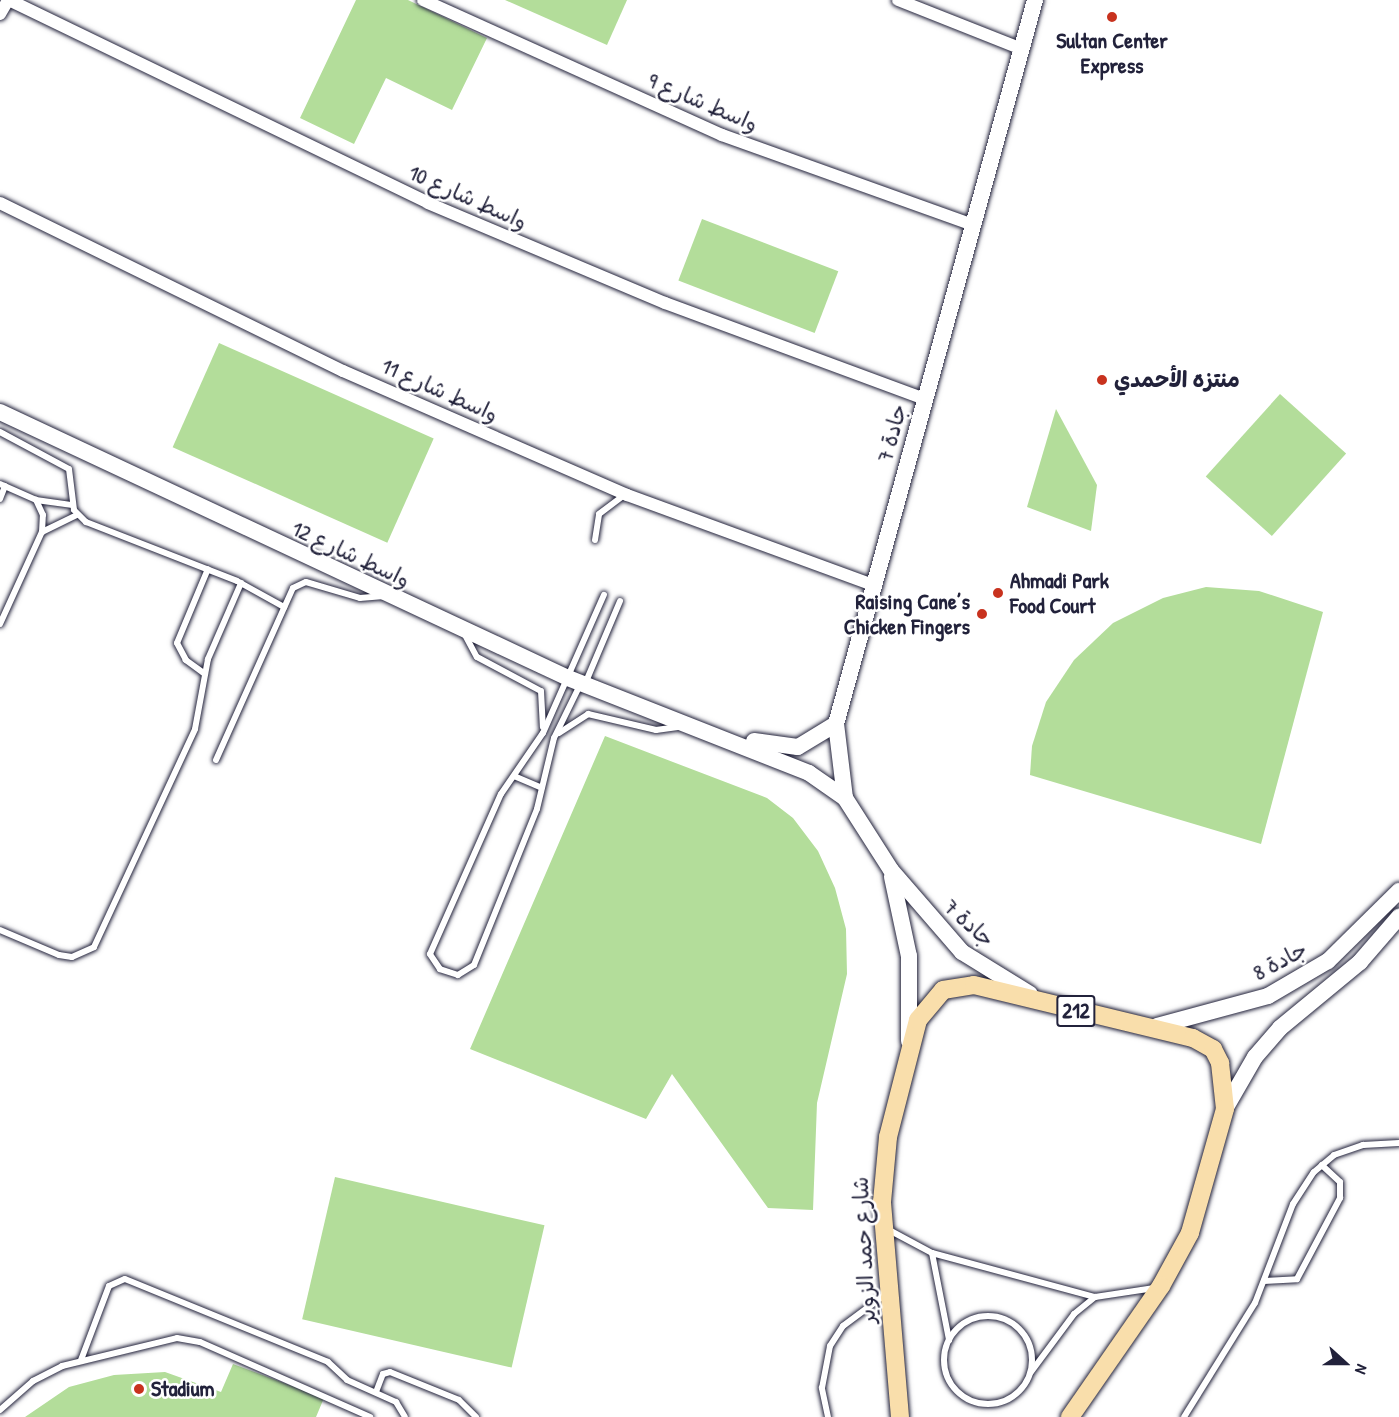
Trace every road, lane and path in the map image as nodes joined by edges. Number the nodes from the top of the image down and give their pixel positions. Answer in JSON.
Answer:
{"nodes":[{"id":1,"x":8,"y":0,"type":"edge"},
{"id":2,"x":423,"y":0,"type":"edge"},
{"id":3,"x":898,"y":0,"type":"edge"},
{"id":4,"x":1035,"y":0,"type":"edge"},
{"id":5,"x":0,"y":14,"type":"edge"},
{"id":6,"x":1022,"y":49,"type":"junction"},
{"id":7,"x":0,"y":203,"type":"edge"},
{"id":8,"x":973,"y":225,"type":"junction"},
{"id":9,"x":925,"y":399,"type":"junction"},
{"id":10,"x":0,"y":412,"type":"edge"},
{"id":11,"x":0,"y":432,"type":"edge"},
{"id":12,"x":3,"y":485,"type":"edge"},
{"id":13,"x":627,"y":495,"type":"junction"},
{"id":14,"x":0,"y":499,"type":"edge"},
{"id":15,"x":36,"y":500,"type":"junction"},
{"id":16,"x":73,"y":505,"type":"junction"},
{"id":17,"x":77,"y":515,"type":"junction"},
{"id":18,"x":42,"y":532,"type":"junction"},
{"id":19,"x":595,"y":540,"type":"dead end"},
{"id":20,"x":208,"y":569,"type":"junction"},
{"id":21,"x":241,"y":583,"type":"junction"},
{"id":22,"x":876,"y":586,"type":"junction"},
{"id":23,"x":604,"y":595,"type":"dead end"},
{"id":24,"x":387,"y":596,"type":"junction"},
{"id":25,"x":620,"y":601,"type":"dead end"},
{"id":26,"x":284,"y":607,"type":"junction"},
{"id":27,"x":0,"y":624,"type":"edge"},
{"id":28,"x":462,"y":630,"type":"junction"},
{"id":29,"x":205,"y":674,"type":"junction"},
{"id":30,"x":578,"y":682,"type":"junction"},
{"id":31,"x":836,"y":724,"type":"junction"},
{"id":32,"x":689,"y":725,"type":"junction"},
{"id":33,"x":543,"y":733,"type":"junction"},
{"id":34,"x":554,"y":738,"type":"junction"},
{"id":35,"x":216,"y":760,"type":"dead end"},
{"id":36,"x":514,"y":776,"type":"junction"},
{"id":37,"x":542,"y":788,"type":"junction"},
{"id":38,"x":845,"y":798,"type":"junction"},
{"id":39,"x":891,"y":870,"type":"junction"},
{"id":40,"x":1399,"y":891,"type":"edge"},
{"id":41,"x":1399,"y":917,"type":"edge"},
{"id":42,"x":0,"y":930,"type":"edge"},
{"id":43,"x":1030,"y":994,"type":"junction"},
{"id":44,"x":1156,"y":1026,"type":"junction"},
{"id":45,"x":909,"y":1047,"type":"junction"},
{"id":46,"x":1225,"y":1110,"type":"junction"},
{"id":47,"x":1399,"y":1143,"type":"edge"},
{"id":48,"x":1322,"y":1165,"type":"junction"},
{"id":49,"x":884,"y":1226,"type":"junction"},
{"id":50,"x":932,"y":1253,"type":"junction"},
{"id":51,"x":1264,"y":1281,"type":"junction"},
{"id":52,"x":1161,"y":1286,"type":"junction"},
{"id":53,"x":890,"y":1293,"type":"junction"},
{"id":54,"x":1095,"y":1298,"type":"junction"},
{"id":55,"x":949,"y":1340,"type":"junction"},
{"id":56,"x":81,"y":1360,"type":"junction"},
{"id":57,"x":1029,"y":1375,"type":"junction"},
{"id":58,"x":376,"y":1392,"type":"junction"},
{"id":59,"x":0,"y":1410,"type":"edge"},
{"id":60,"x":370,"y":1417,"type":"edge"},
{"id":61,"x":405,"y":1417,"type":"edge"},
{"id":62,"x":476,"y":1417,"type":"edge"},
{"id":63,"x":828,"y":1417,"type":"edge"},
{"id":64,"x":900,"y":1417,"type":"edge"},
{"id":65,"x":1070,"y":1417,"type":"edge"},
{"id":66,"x":1184,"y":1417,"type":"edge"}],
"edges":[{"from":1,"to":5,"type":"street"},
{"from":1,"to":9,"type":"street","name":"واسط شارع 10"},
{"from":2,"to":8,"type":"street","name":"واسط شارع 9"},
{"from":3,"to":6,"type":"street"},
{"from":4,"to":6,"type":"main road","name":"جادة 7"},
{"from":6,"to":8,"type":"main road","name":"جادة 7"},
{"from":7,"to":13,"type":"street","name":"واسط شارع 11"},
{"from":8,"to":9,"type":"main road","name":"جادة 7"},
{"from":9,"to":22,"type":"main road","name":"جادة 7"},
{"from":10,"to":24,"type":"main road","name":"واسط شارع 12"},
{"from":11,"to":16,"type":"lane"},
{"from":12,"to":14,"type":"lane"},
{"from":12,"to":15,"type":"lane"},
{"from":13,"to":19,"type":"lane"},
{"from":13,"to":22,"type":"street","name":"واسط شارع 11"},
{"from":15,"to":16,"type":"lane"},
{"from":15,"to":18,"type":"lane"},
{"from":16,"to":17,"type":"lane"},
{"from":17,"to":18,"type":"lane"},
{"from":17,"to":20,"type":"lane"},
{"from":18,"to":27,"type":"lane"},
{"from":20,"to":21,"type":"lane"},
{"from":20,"to":29,"type":"lane"},
{"from":21,"to":26,"type":"lane"},
{"from":21,"to":29,"type":"lane"},
{"from":22,"to":31,"type":"main road","name":"جادة 7"},
{"from":23,"to":30,"type":"lane"},
{"from":24,"to":26,"type":"lane"},
{"from":24,"to":28,"type":"main road","name":"واسط شارع 12"},
{"from":25,"to":30,"type":"lane"},
{"from":26,"to":35,"type":"lane"},
{"from":28,"to":30,"type":"main road","name":"واسط شارع 12"},
{"from":28,"to":33,"type":"lane"},
{"from":29,"to":42,"type":"lane"},
{"from":30,"to":32,"type":"main road","name":"واسط شارع 12"},
{"from":30,"to":33,"type":"lane"},
{"from":30,"to":34,"type":"lane"},
{"from":31,"to":32,"type":"main road","name":"واسط شارع 12"},
{"from":31,"to":38,"type":"main road","name":"جادة 7"},
{"from":32,"to":34,"type":"lane"},
{"from":32,"to":38,"type":"main road","name":"واسط شارع 12"},
{"from":33,"to":36,"type":"lane"},
{"from":34,"to":37,"type":"lane"},
{"from":36,"to":37,"type":"lane"},
{"from":36,"to":37,"type":"lane"},
{"from":38,"to":39,"type":"main road","name":"جادة 7"},
{"from":39,"to":43,"type":"main road","name":"جادة 7"},
{"from":39,"to":45,"type":"main road","name":"جادة 7"},
{"from":40,"to":44,"type":"main road","name":"جادة 8"},
{"from":41,"to":46,"type":"main road","name":"جادة 8"},
{"from":43,"to":44,"type":"main road","number":"212"},
{"from":43,"to":45,"type":"main road","number":"212"},
{"from":44,"to":46,"type":"main road","number":"212"},
{"from":45,"to":49,"type":"main road","name":"شارع حمد الزوير","number":"212"},
{"from":46,"to":52,"type":"main road","number":"212"},
{"from":47,"to":48,"type":"lane"},
{"from":48,"to":51,"type":"lane"},
{"from":48,"to":51,"type":"lane"},
{"from":49,"to":50,"type":"lane"},
{"from":49,"to":53,"type":"main road","name":"شارع حمد الزوير","number":"212"},
{"from":50,"to":54,"type":"lane"},
{"from":50,"to":55,"type":"lane"},
{"from":51,"to":66,"type":"lane"},
{"from":52,"to":54,"type":"lane"},
{"from":52,"to":65,"type":"main road","number":"212"},
{"from":53,"to":63,"type":"lane"},
{"from":53,"to":64,"type":"main road","name":"شارع حمد الزوير","number":"212"},
{"from":54,"to":57,"type":"lane"},
{"from":55,"to":57,"type":"lane"},
{"from":55,"to":57,"type":"lane"},
{"from":56,"to":58,"type":"lane"},
{"from":56,"to":59,"type":"lane"},
{"from":56,"to":60,"type":"lane"},
{"from":58,"to":61,"type":"lane"},
{"from":58,"to":62,"type":"lane"}]}
